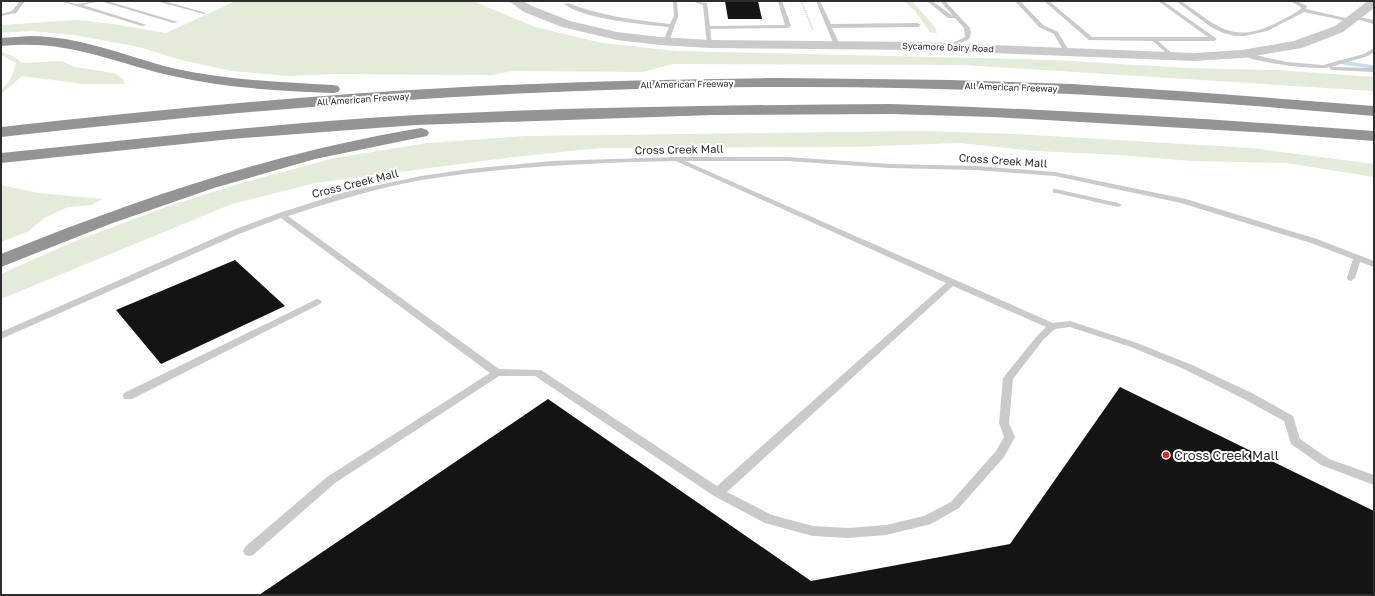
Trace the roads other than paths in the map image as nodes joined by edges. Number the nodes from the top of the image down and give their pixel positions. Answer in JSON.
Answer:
{"nodes":[{"id":1,"x":23,"y":1,"type":"edge"},
{"id":2,"x":62,"y":1,"type":"edge"},
{"id":3,"x":97,"y":1,"type":"edge"},
{"id":4,"x":102,"y":1,"type":"edge"},
{"id":5,"x":158,"y":1,"type":"edge"},
{"id":6,"x":515,"y":1,"type":"edge"},
{"id":7,"x":675,"y":1,"type":"edge"},
{"id":8,"x":694,"y":1,"type":"edge"},
{"id":9,"x":780,"y":1,"type":"edge"},
{"id":10,"x":818,"y":1,"type":"edge"},
{"id":11,"x":929,"y":1,"type":"edge"},
{"id":12,"x":1017,"y":1,"type":"edge"},
{"id":13,"x":1046,"y":1,"type":"edge"},
{"id":14,"x":1160,"y":1,"type":"edge"},
{"id":15,"x":1178,"y":1,"type":"edge"},
{"id":16,"x":1293,"y":1,"type":"edge"},
{"id":17,"x":705,"y":2,"type":"edge"},
{"id":18,"x":946,"y":2,"type":"edge"},
{"id":19,"x":1374,"y":2,"type":"edge"},
{"id":20,"x":566,"y":4,"type":"dead end"},
{"id":21,"x":76,"y":5,"type":"junction"},
{"id":22,"x":1303,"y":10,"type":"junction"},
{"id":23,"x":204,"y":13,"type":"dead end"},
{"id":24,"x":1,"y":15,"type":"edge"},
{"id":25,"x":957,"y":17,"type":"junction"},
{"id":26,"x":1352,"y":19,"type":"junction"},
{"id":27,"x":176,"y":22,"type":"dead end"},
{"id":28,"x":1374,"y":22,"type":"edge"},
{"id":29,"x":144,"y":25,"type":"dead end"},
{"id":30,"x":918,"y":25,"type":"dead end"},
{"id":31,"x":673,"y":26,"type":"junction"},
{"id":32,"x":829,"y":26,"type":"junction"},
{"id":33,"x":708,"y":28,"type":"junction"},
{"id":34,"x":1155,"y":40,"type":"junction"},
{"id":35,"x":1,"y":42,"type":"edge"},
{"id":36,"x":666,"y":42,"type":"junction"},
{"id":37,"x":709,"y":44,"type":"junction"},
{"id":38,"x":837,"y":45,"type":"junction"},
{"id":39,"x":949,"y":47,"type":"junction"},
{"id":40,"x":1374,"y":50,"type":"edge"},
{"id":41,"x":1066,"y":52,"type":"junction"},
{"id":42,"x":1242,"y":54,"type":"junction"},
{"id":43,"x":1173,"y":57,"type":"junction"},
{"id":44,"x":1323,"y":67,"type":"junction"},
{"id":45,"x":1374,"y":70,"type":"edge"},
{"id":46,"x":587,"y":87,"type":"junction"},
{"id":47,"x":1233,"y":99,"type":"junction"},
{"id":48,"x":1374,"y":104,"type":"edge"},
{"id":49,"x":1374,"y":112,"type":"edge"},
{"id":50,"x":623,"y":113,"type":"junction"},
{"id":51,"x":1181,"y":123,"type":"junction"},
{"id":52,"x":1,"y":132,"type":"edge"},
{"id":53,"x":1374,"y":136,"type":"edge"},
{"id":54,"x":1374,"y":147,"type":"edge"},
{"id":55,"x":1,"y":158,"type":"edge"},
{"id":56,"x":675,"y":159,"type":"junction"},
{"id":57,"x":1056,"y":190,"type":"dead end"},
{"id":58,"x":1118,"y":205,"type":"dead end"},
{"id":59,"x":282,"y":215,"type":"junction"},
{"id":60,"x":1357,"y":258,"type":"junction"},
{"id":61,"x":1,"y":261,"type":"edge"},
{"id":62,"x":1374,"y":264,"type":"edge"},
{"id":63,"x":1351,"y":278,"type":"dead end"},
{"id":64,"x":952,"y":282,"type":"junction"},
{"id":65,"x":317,"y":302,"type":"dead end"},
{"id":66,"x":1052,"y":326,"type":"junction"},
{"id":67,"x":1,"y":336,"type":"edge"},
{"id":68,"x":497,"y":373,"type":"junction"},
{"id":69,"x":128,"y":396,"type":"dead end"},
{"id":70,"x":1374,"y":480,"type":"edge"},
{"id":71,"x":718,"y":493,"type":"junction"},
{"id":72,"x":249,"y":551,"type":"dead end"}],
"edges":[{"from":1,"to":24,"type":"lane"},
{"from":2,"to":21,"type":"lane"},
{"from":3,"to":21,"type":"lane"},
{"from":4,"to":27,"type":"lane"},
{"from":5,"to":23,"type":"lane"},
{"from":6,"to":36,"type":"street","name":"Sycamore Dairy Road"},
{"from":7,"to":31,"type":"lane"},
{"from":8,"to":17,"type":"lane"},
{"from":9,"to":33,"type":"lane"},
{"from":10,"to":32,"type":"lane"},
{"from":11,"to":25,"type":"lane"},
{"from":12,"to":41,"type":"lane"},
{"from":13,"to":34,"type":"lane"},
{"from":14,"to":34,"type":"lane"},
{"from":15,"to":22,"type":"lane"},
{"from":16,"to":22,"type":"lane"},
{"from":17,"to":33,"type":"lane"},
{"from":18,"to":25,"type":"lane"},
{"from":19,"to":26,"type":"street","name":"Sycamore Dairy Road"},
{"from":20,"to":31,"type":"lane"},
{"from":21,"to":29,"type":"lane"},
{"from":22,"to":26,"type":"lane"},
{"from":25,"to":39,"type":"lane"},
{"from":26,"to":28,"type":"lane"},
{"from":26,"to":42,"type":"street","name":"Sycamore Dairy Road"},
{"from":30,"to":32,"type":"lane"},
{"from":31,"to":36,"type":"lane"},
{"from":32,"to":38,"type":"lane"},
{"from":33,"to":37,"type":"lane"},
{"from":34,"to":43,"type":"lane"},
{"from":35,"to":46,"type":"highway"},
{"from":36,"to":37,"type":"street","name":"Sycamore Dairy Road"},
{"from":37,"to":38,"type":"street","name":"Sycamore Dairy Road"},
{"from":38,"to":39,"type":"street","name":"Sycamore Dairy Road"},
{"from":39,"to":41,"type":"street","name":"Sycamore Dairy Road"},
{"from":40,"to":44,"type":"lane"},
{"from":41,"to":43,"type":"street","name":"Sycamore Dairy Road"},
{"from":42,"to":43,"type":"street","name":"Sycamore Dairy Road"},
{"from":42,"to":44,"type":"lane"},
{"from":44,"to":45,"type":"lane"},
{"from":46,"to":47,"type":"highway","name":"All American Freeway"},
{"from":46,"to":52,"type":"highway","name":"All American Freeway"},
{"from":47,"to":48,"type":"highway"},
{"from":47,"to":49,"type":"highway","name":"All American Freeway"},
{"from":50,"to":51,"type":"highway"},
{"from":50,"to":55,"type":"highway"},
{"from":50,"to":61,"type":"highway"},
{"from":51,"to":53,"type":"highway"},
{"from":51,"to":54,"type":"highway"},
{"from":56,"to":59,"type":"lane","name":"Cross Creek Mall"},
{"from":56,"to":60,"type":"lane","name":"Cross Creek Mall"},
{"from":56,"to":64,"type":"lane"},
{"from":57,"to":58,"type":"lane"},
{"from":59,"to":67,"type":"lane","name":"Cross Creek Mall"},
{"from":59,"to":68,"type":"lane"},
{"from":60,"to":62,"type":"lane","name":"Cross Creek Mall"},
{"from":60,"to":63,"type":"lane"},
{"from":64,"to":66,"type":"lane"},
{"from":64,"to":71,"type":"lane"},
{"from":65,"to":69,"type":"lane"},
{"from":66,"to":70,"type":"lane"},
{"from":66,"to":71,"type":"lane"},
{"from":68,"to":71,"type":"lane"},
{"from":68,"to":72,"type":"lane"}]}
